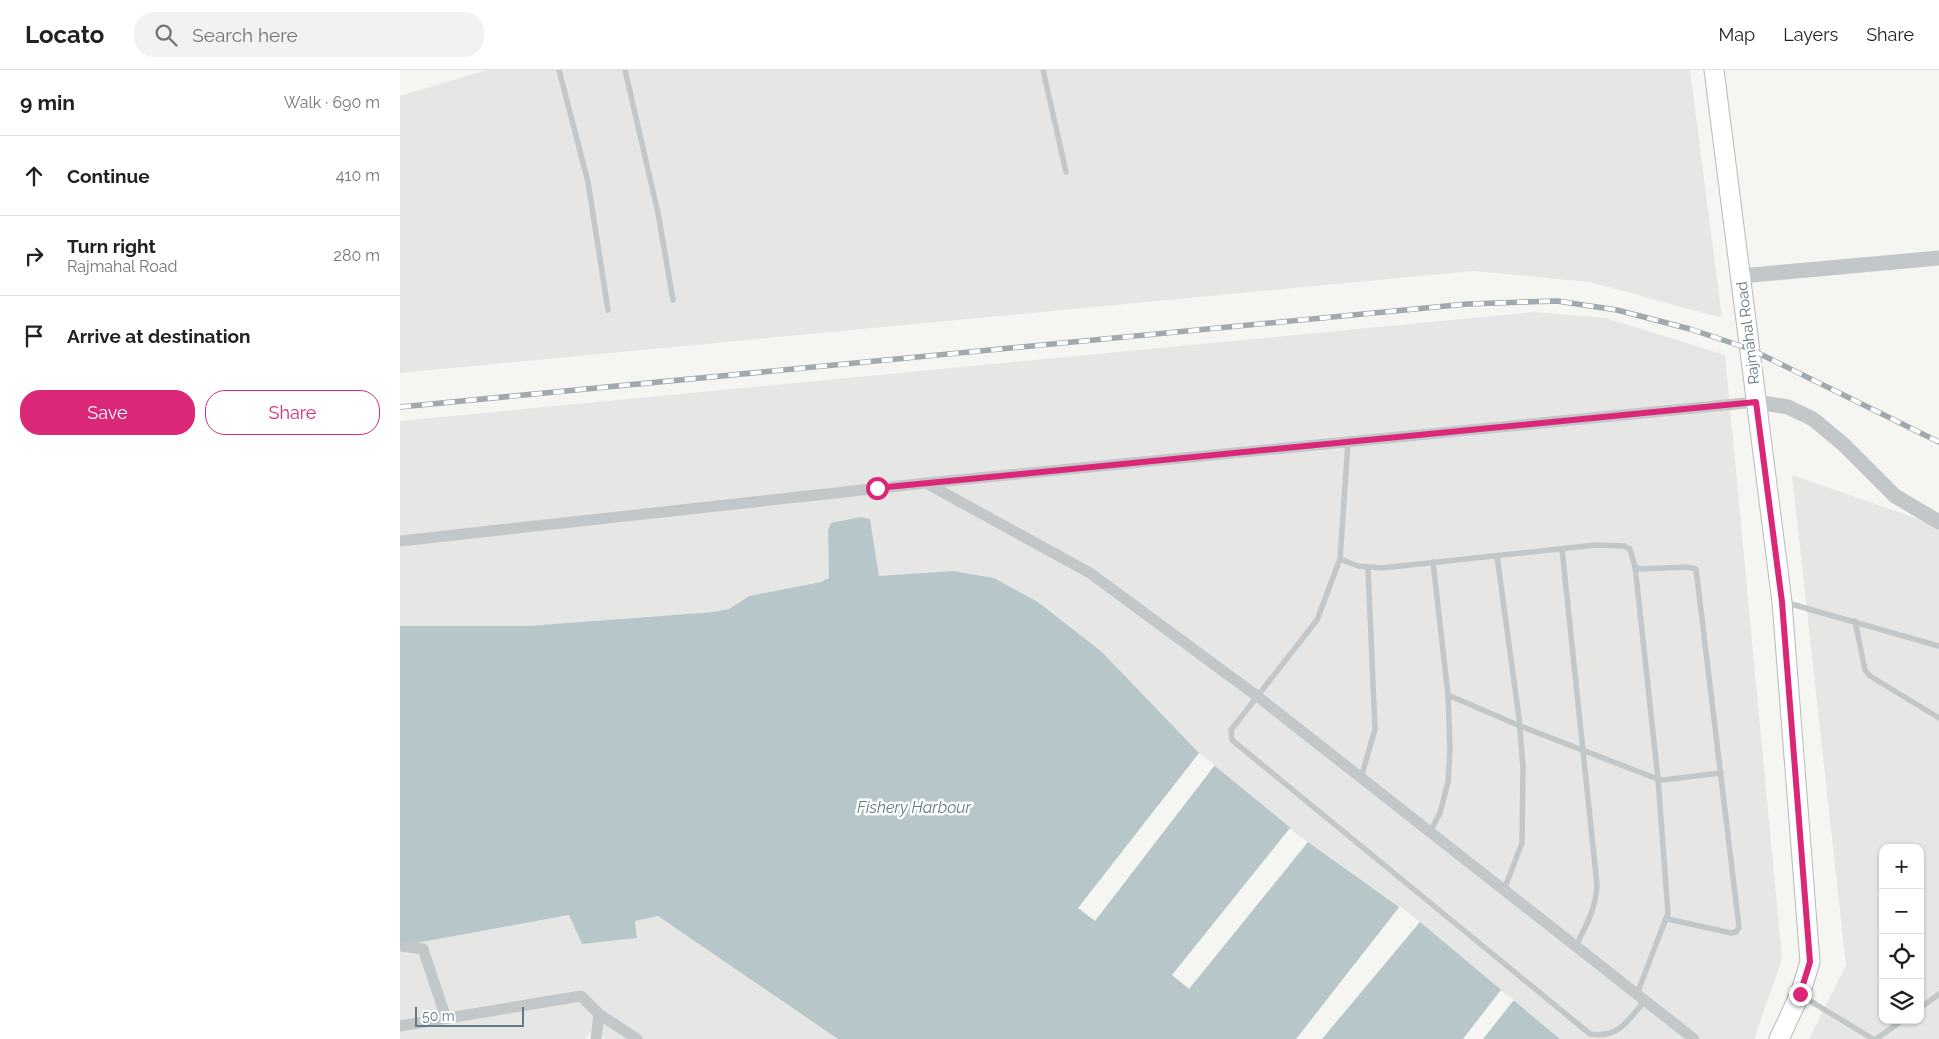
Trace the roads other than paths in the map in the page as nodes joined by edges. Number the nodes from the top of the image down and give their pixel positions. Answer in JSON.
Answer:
{"nodes":[{"id":1,"x":559,"y":70,"type":"edge"},
{"id":2,"x":625,"y":70,"type":"edge"},
{"id":3,"x":1043,"y":70,"type":"edge"},
{"id":4,"x":1714,"y":70,"type":"edge"},
{"id":5,"x":1066,"y":172,"type":"dead end"},
{"id":6,"x":1939,"y":258,"type":"edge"},
{"id":7,"x":1741,"y":276,"type":"junction"},
{"id":8,"x":673,"y":300,"type":"dead end"},
{"id":9,"x":608,"y":310,"type":"dead end"},
{"id":10,"x":1756,"y":402,"type":"junction"},
{"id":11,"x":1348,"y":442,"type":"junction"},
{"id":12,"x":926,"y":483,"type":"junction"},
{"id":13,"x":1939,"y":522,"type":"edge"},
{"id":14,"x":400,"y":541,"type":"edge"},
{"id":15,"x":1562,"y":549,"type":"junction"},
{"id":16,"x":1497,"y":556,"type":"junction"},
{"id":17,"x":1340,"y":558,"type":"junction"},
{"id":18,"x":1433,"y":562,"type":"junction"},
{"id":19,"x":1635,"y":566,"type":"junction"},
{"id":20,"x":1368,"y":568,"type":"junction"},
{"id":21,"x":1782,"y":602,"type":"junction"},
{"id":22,"x":1855,"y":621,"type":"junction"},
{"id":23,"x":1939,"y":646,"type":"edge"},
{"id":24,"x":1448,"y":695,"type":"junction"},
{"id":25,"x":1257,"y":696,"type":"junction"},
{"id":26,"x":1939,"y":718,"type":"edge"},
{"id":27,"x":1520,"y":726,"type":"junction"},
{"id":28,"x":1584,"y":751,"type":"junction"},
{"id":29,"x":1721,"y":773,"type":"junction"},
{"id":30,"x":1361,"y":778,"type":"junction"},
{"id":31,"x":1658,"y":779,"type":"junction"},
{"id":32,"x":1430,"y":832,"type":"junction"},
{"id":33,"x":1504,"y":890,"type":"junction"},
{"id":34,"x":1668,"y":919,"type":"junction"},
{"id":35,"x":400,"y":946,"type":"edge"},
{"id":36,"x":1576,"y":946,"type":"junction"},
{"id":37,"x":1800,"y":994,"type":"junction"},
{"id":38,"x":1939,"y":994,"type":"edge"},
{"id":39,"x":1641,"y":997,"type":"junction"},
{"id":40,"x":1924,"y":1005,"type":"edge"},
{"id":41,"x":599,"y":1014,"type":"junction"},
{"id":42,"x":446,"y":1018,"type":"junction"},
{"id":43,"x":1897,"y":1024,"type":"edge"},
{"id":44,"x":400,"y":1026,"type":"edge"},
{"id":45,"x":596,"y":1039,"type":"edge"},
{"id":46,"x":637,"y":1039,"type":"edge"},
{"id":47,"x":1694,"y":1039,"type":"edge"},
{"id":48,"x":1779,"y":1039,"type":"edge"},
{"id":49,"x":1875,"y":1039,"type":"edge"}],
"edges":[{"from":1,"to":9,"type":"lane"},
{"from":2,"to":8,"type":"lane"},
{"from":3,"to":5,"type":"lane"},
{"from":4,"to":7,"type":"main road","name":"Rajmahal Road"},
{"from":6,"to":7,"type":"street"},
{"from":7,"to":10,"type":"main road","name":"Rajmahal Road"},
{"from":10,"to":11,"type":"street"},
{"from":10,"to":13,"type":"street"},
{"from":10,"to":21,"type":"main road","name":"Rajmahal Road"},
{"from":11,"to":12,"type":"street"},
{"from":11,"to":17,"type":"lane"},
{"from":12,"to":14,"type":"street"},
{"from":12,"to":25,"type":"street"},
{"from":15,"to":16,"type":"lane"},
{"from":15,"to":19,"type":"lane"},
{"from":15,"to":28,"type":"lane"},
{"from":16,"to":18,"type":"lane"},
{"from":16,"to":27,"type":"lane"},
{"from":17,"to":20,"type":"lane"},
{"from":17,"to":25,"type":"lane"},
{"from":18,"to":20,"type":"lane"},
{"from":18,"to":24,"type":"lane"},
{"from":19,"to":29,"type":"lane"},
{"from":19,"to":31,"type":"lane"},
{"from":20,"to":30,"type":"lane"},
{"from":21,"to":22,"type":"lane"},
{"from":21,"to":37,"type":"main road","name":"Rajmahal Road"},
{"from":22,"to":23,"type":"lane"},
{"from":22,"to":26,"type":"lane"},
{"from":24,"to":27,"type":"lane"},
{"from":24,"to":32,"type":"lane"},
{"from":25,"to":30,"type":"street"},
{"from":25,"to":39,"type":"lane"},
{"from":27,"to":28,"type":"lane"},
{"from":27,"to":33,"type":"lane"},
{"from":28,"to":31,"type":"lane"},
{"from":28,"to":36,"type":"lane"},
{"from":29,"to":31,"type":"lane"},
{"from":29,"to":34,"type":"lane"},
{"from":30,"to":32,"type":"street"},
{"from":31,"to":34,"type":"lane"},
{"from":32,"to":33,"type":"street"},
{"from":33,"to":36,"type":"street"},
{"from":34,"to":39,"type":"lane"},
{"from":35,"to":42,"type":"street"},
{"from":36,"to":39,"type":"street"},
{"from":37,"to":48,"type":"main road","name":"Rajmahal Road"},
{"from":37,"to":49,"type":"lane"},
{"from":38,"to":40,"type":"lane"},
{"from":39,"to":47,"type":"street"},
{"from":41,"to":42,"type":"street"},
{"from":41,"to":45,"type":"street"},
{"from":41,"to":46,"type":"street"},
{"from":42,"to":44,"type":"street"},
{"from":43,"to":49,"type":"lane"}]}
